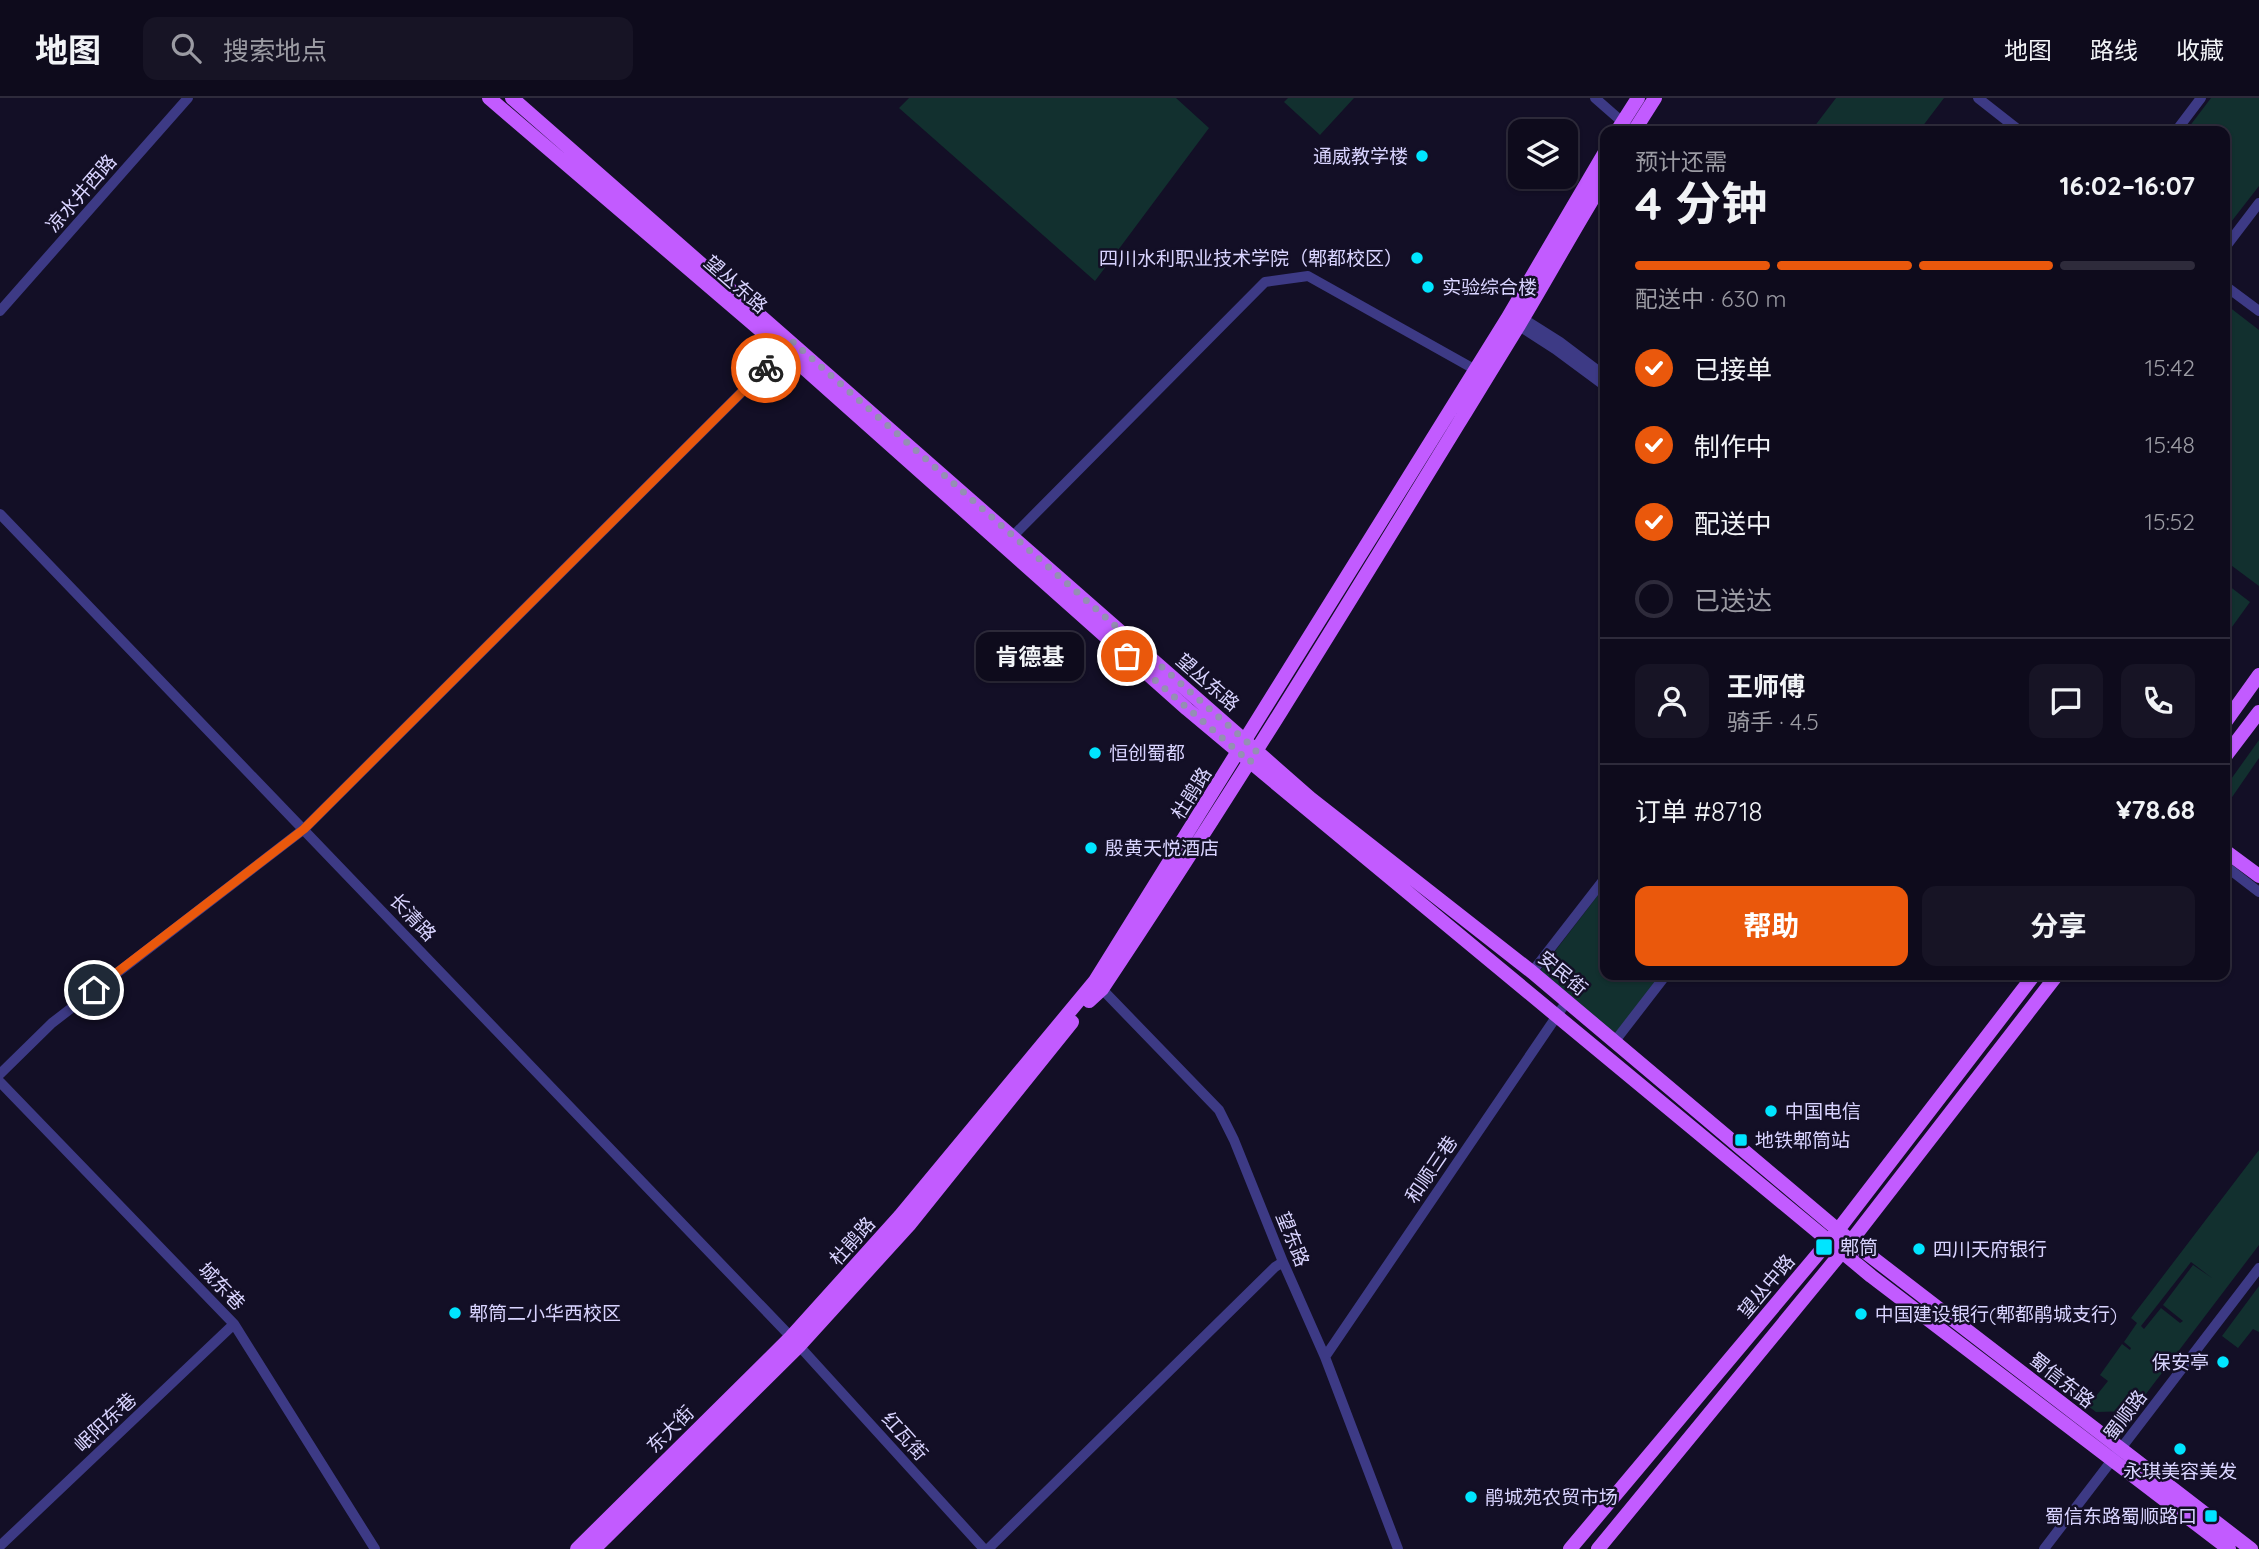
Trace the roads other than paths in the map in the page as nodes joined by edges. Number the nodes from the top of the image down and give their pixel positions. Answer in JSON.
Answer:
{"nodes":[{"id":1,"x":188,"y":98,"type":"edge"},
{"id":2,"x":489,"y":98,"type":"edge"},
{"id":3,"x":513,"y":98,"type":"edge"},
{"id":4,"x":1595,"y":98,"type":"edge"},
{"id":5,"x":1638,"y":98,"type":"edge"},
{"id":6,"x":1655,"y":98,"type":"edge"},
{"id":7,"x":1978,"y":98,"type":"edge"},
{"id":8,"x":2201,"y":98,"type":"edge"},
{"id":9,"x":1622,"y":126,"type":"edge"},
{"id":10,"x":1625,"y":126,"type":"edge"},
{"id":11,"x":1626,"y":126,"type":"edge"},
{"id":12,"x":2014,"y":126,"type":"edge"},
{"id":13,"x":2180,"y":126,"type":"edge"},
{"id":14,"x":1600,"y":161,"type":"edge"},
{"id":15,"x":1600,"y":187,"type":"edge"},
{"id":16,"x":2259,"y":203,"type":"edge"},
{"id":17,"x":2230,"y":241,"type":"edge"},
{"id":18,"x":2230,"y":289,"type":"edge"},
{"id":19,"x":2259,"y":310,"type":"edge"},
{"id":20,"x":0,"y":311,"type":"edge"},
{"id":21,"x":1516,"y":321,"type":"junction"},
{"id":22,"x":788,"y":346,"type":"junction"},
{"id":23,"x":1475,"y":369,"type":"junction"},
{"id":24,"x":1600,"y":372,"type":"edge"},
{"id":25,"x":1600,"y":382,"type":"edge"},
{"id":26,"x":0,"y":514,"type":"edge"},
{"id":27,"x":1013,"y":536,"type":"junction"},
{"id":28,"x":2259,"y":675,"type":"edge"},
{"id":29,"x":2259,"y":712,"type":"edge"},
{"id":30,"x":2230,"y":716,"type":"edge"},
{"id":31,"x":2230,"y":750,"type":"edge"},
{"id":32,"x":1248,"y":752,"type":"junction"},
{"id":33,"x":304,"y":829,"type":"junction"},
{"id":34,"x":2230,"y":855,"type":"edge"},
{"id":35,"x":2230,"y":870,"type":"edge"},
{"id":36,"x":2259,"y":877,"type":"edge"},
{"id":37,"x":1600,"y":884,"type":"edge"},
{"id":38,"x":2259,"y":892,"type":"edge"},
{"id":39,"x":1532,"y":972,"type":"junction"},
{"id":40,"x":1662,"y":980,"type":"edge"},
{"id":41,"x":2030,"y":980,"type":"edge"},
{"id":42,"x":2053,"y":980,"type":"edge"},
{"id":43,"x":1098,"y":985,"type":"junction"},
{"id":44,"x":1567,"y":1002,"type":"junction"},
{"id":45,"x":1556,"y":1016,"type":"junction"},
{"id":46,"x":1615,"y":1041,"type":"junction"},
{"id":47,"x":0,"y":1074,"type":"edge"},
{"id":48,"x":0,"y":1082,"type":"edge"},
{"id":49,"x":1833,"y":1236,"type":"junction"},
{"id":50,"x":1846,"y":1247,"type":"junction"},
{"id":51,"x":1283,"y":1262,"type":"junction"},
{"id":52,"x":2259,"y":1268,"type":"edge"},
{"id":53,"x":234,"y":1324,"type":"junction"},
{"id":54,"x":795,"y":1342,"type":"junction"},
{"id":55,"x":1325,"y":1357,"type":"junction"},
{"id":56,"x":2117,"y":1455,"type":"junction"},
{"id":57,"x":0,"y":1546,"type":"edge"},
{"id":58,"x":374,"y":1549,"type":"edge"},
{"id":59,"x":577,"y":1549,"type":"edge"},
{"id":60,"x":594,"y":1549,"type":"edge"},
{"id":61,"x":986,"y":1549,"type":"edge"},
{"id":62,"x":1398,"y":1549,"type":"edge"},
{"id":63,"x":1570,"y":1549,"type":"edge"},
{"id":64,"x":1598,"y":1549,"type":"edge"},
{"id":65,"x":2044,"y":1549,"type":"edge"},
{"id":66,"x":2229,"y":1549,"type":"edge"},
{"id":67,"x":2250,"y":1549,"type":"edge"}],
"edges":[{"from":1,"to":20,"type":"street","name":"凉水井西路"},
{"from":2,"to":22,"type":"main road","name":"望丛东路"},
{"from":3,"to":22,"type":"main road","name":"望丛东路"},
{"from":4,"to":9,"type":"street"},
{"from":5,"to":10,"type":"main road"},
{"from":6,"to":11,"type":"main road"},
{"from":7,"to":12,"type":"street"},
{"from":8,"to":13,"type":"street"},
{"from":14,"to":21,"type":"main road","name":"杜鹃路"},
{"from":15,"to":21,"type":"main road","name":"杜鹃路"},
{"from":16,"to":17,"type":"street"},
{"from":18,"to":19,"type":"street"},
{"from":21,"to":23,"type":"main road","name":"杜鹃路"},
{"from":21,"to":24,"type":"street"},
{"from":21,"to":25,"type":"street"},
{"from":21,"to":32,"type":"main road","name":"杜鹃路"},
{"from":22,"to":27,"type":"main road","name":"望丛东路"},
{"from":22,"to":32,"type":"main road","name":"望丛东路"},
{"from":22,"to":33,"type":"street"},
{"from":23,"to":27,"type":"street"},
{"from":23,"to":32,"type":"main road","name":"杜鹃路"},
{"from":26,"to":33,"type":"street","name":"长清路"},
{"from":27,"to":32,"type":"main road","name":"望丛东路"},
{"from":28,"to":30,"type":"main road"},
{"from":29,"to":31,"type":"main road"},
{"from":32,"to":39,"type":"main road","name":"安民街"},
{"from":32,"to":43,"type":"main road","name":"杜鹃路"},
{"from":32,"to":45,"type":"main road","name":"安民街"},
{"from":33,"to":47,"type":"street"},
{"from":33,"to":54,"type":"street","name":"长清路"},
{"from":34,"to":36,"type":"main road"},
{"from":35,"to":38,"type":"street"},
{"from":37,"to":39,"type":"street"},
{"from":39,"to":44,"type":"main road","name":"安民街"},
{"from":40,"to":46,"type":"street"},
{"from":41,"to":49,"type":"main road","name":"望丛中路"},
{"from":42,"to":50,"type":"main road","name":"望丛中路"},
{"from":43,"to":51,"type":"street","name":"望东路"},
{"from":43,"to":54,"type":"main road","name":"杜鹃路"},
{"from":44,"to":45,"type":"street","name":"和顺三巷"},
{"from":44,"to":46,"type":"main road","name":"安民街"},
{"from":45,"to":49,"type":"main road","name":"安民街"},
{"from":45,"to":55,"type":"street","name":"和顺三巷"},
{"from":46,"to":49,"type":"main road","name":"安民街"},
{"from":48,"to":53,"type":"street","name":"城东巷"},
{"from":49,"to":50,"type":"main road","name":"安民街"},
{"from":49,"to":63,"type":"main road","name":"望丛中路"},
{"from":50,"to":56,"type":"main road","name":"蜀信东路"},
{"from":50,"to":64,"type":"main road","name":"望丛中路"},
{"from":51,"to":55,"type":"street","name":"望东路"},
{"from":51,"to":61,"type":"street"},
{"from":52,"to":56,"type":"street","name":"蜀顺路"},
{"from":53,"to":57,"type":"street","name":"岷阳东巷"},
{"from":53,"to":58,"type":"street","name":"城东巷"},
{"from":54,"to":59,"type":"main road","name":"东大街"},
{"from":54,"to":60,"type":"main road","name":"东大街"},
{"from":54,"to":61,"type":"street","name":"红瓦街"},
{"from":55,"to":62,"type":"street","name":"望东路"},
{"from":56,"to":65,"type":"street","name":"蜀顺路"},
{"from":56,"to":66,"type":"main road","name":"蜀信东路"},
{"from":56,"to":67,"type":"main road","name":"蜀信东路"}]}
